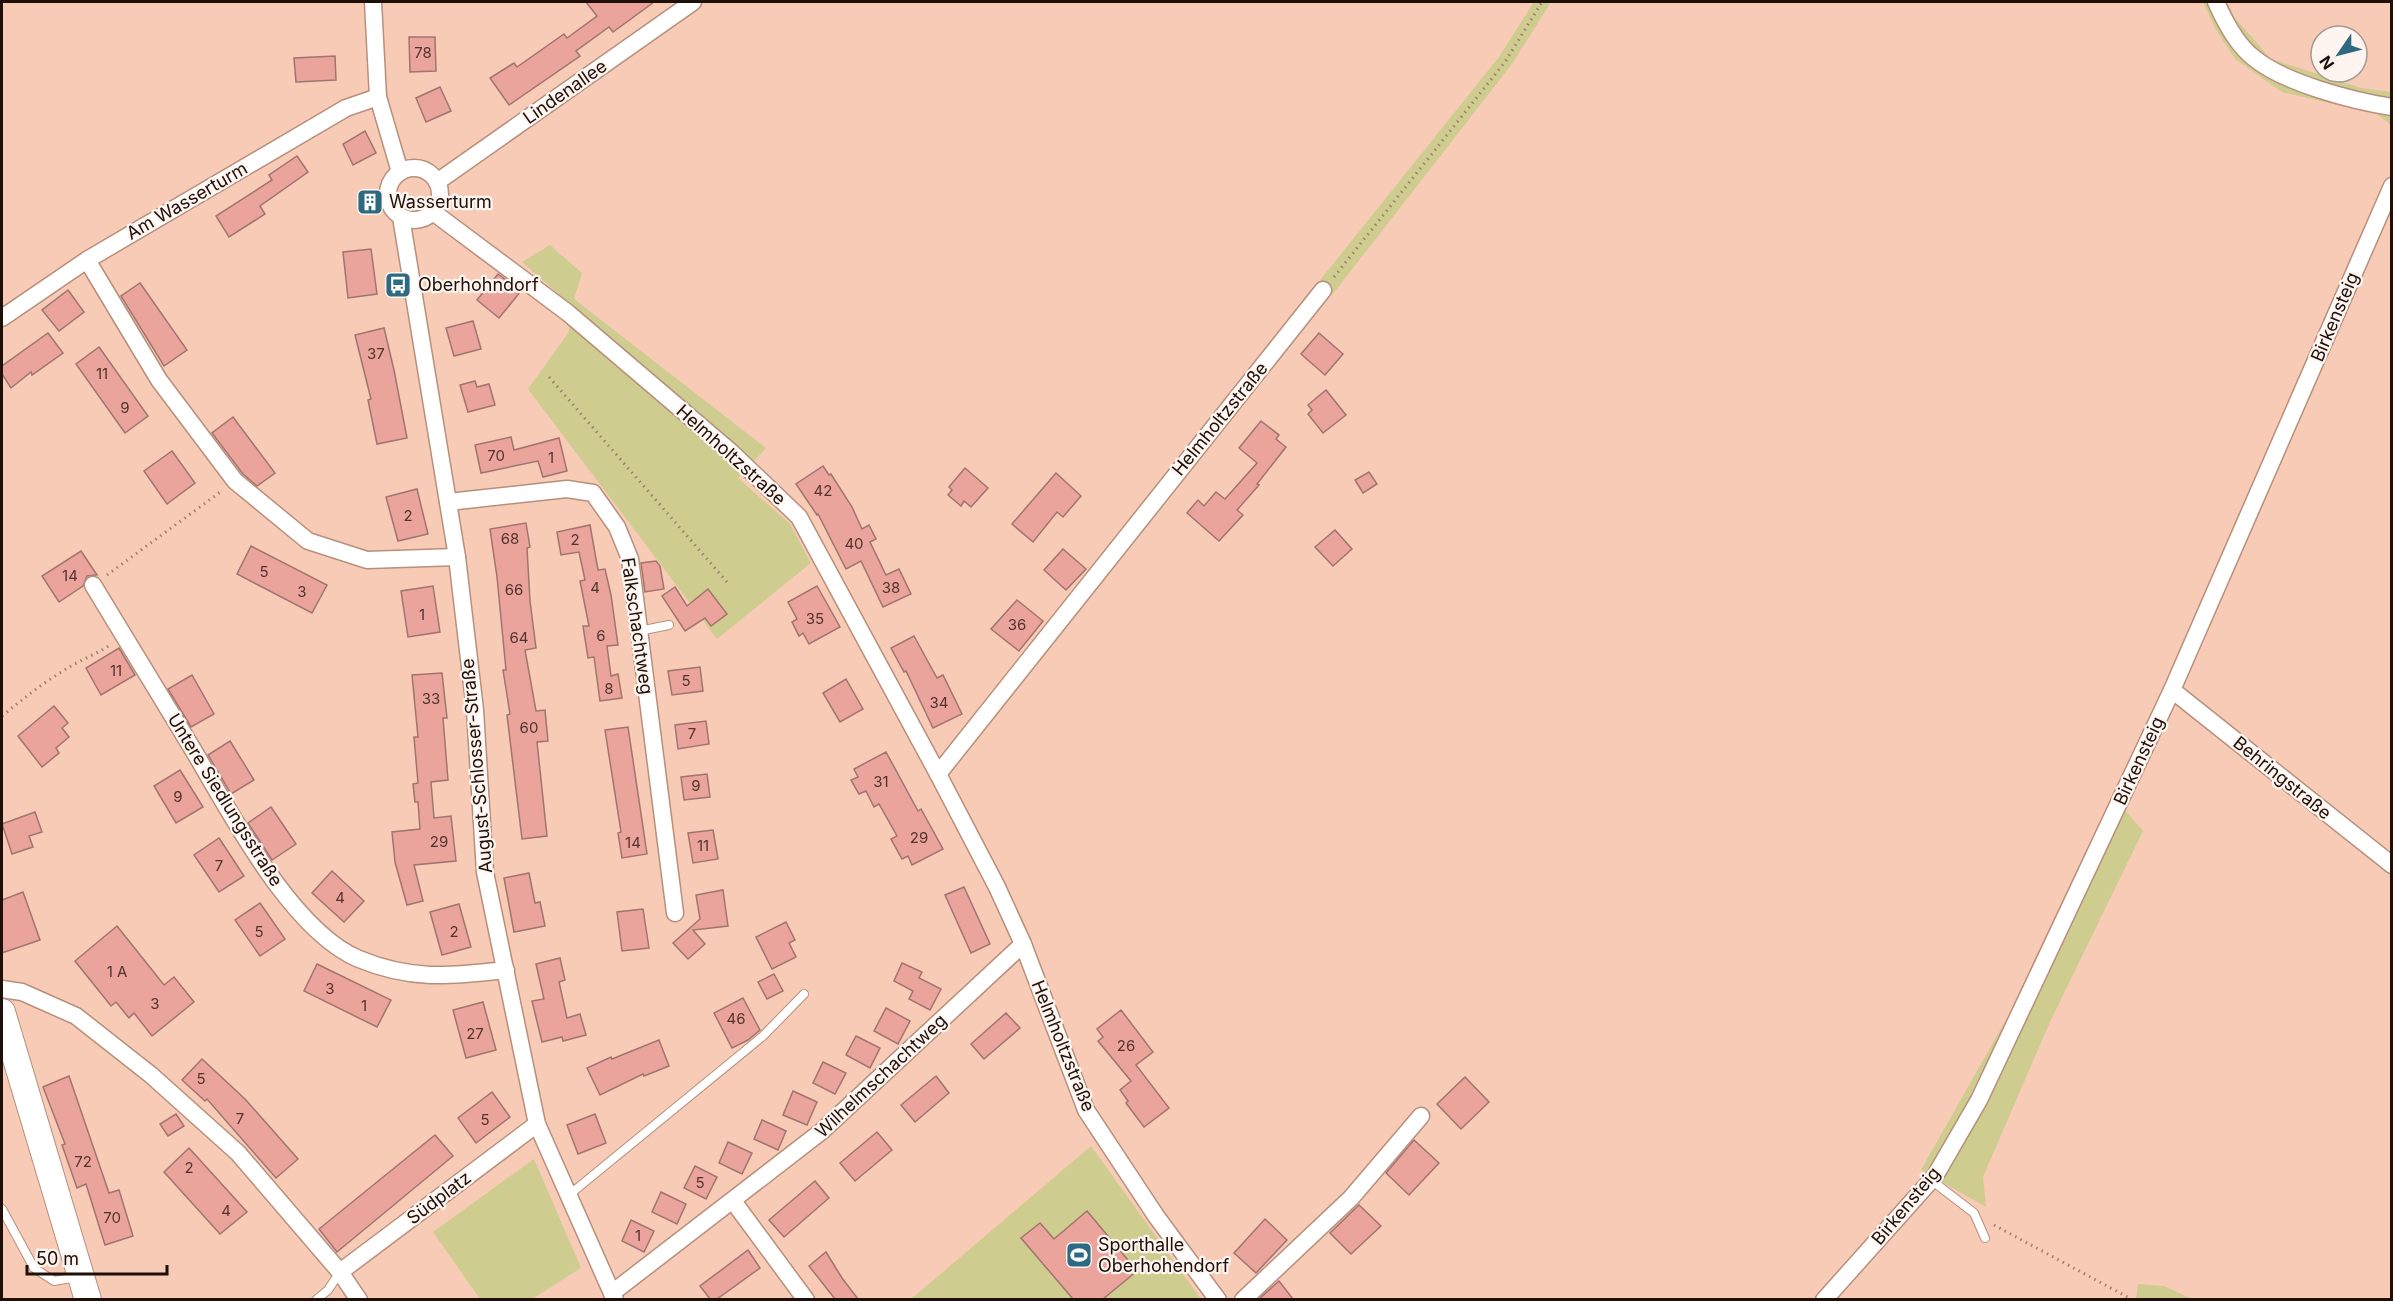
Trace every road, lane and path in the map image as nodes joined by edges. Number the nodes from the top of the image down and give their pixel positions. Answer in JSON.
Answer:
{"nodes":[{"id":1,"x":373,"y":2,"type":"edge"},
{"id":2,"x":693,"y":2,"type":"edge"},
{"id":3,"x":1542,"y":2,"type":"edge"},
{"id":4,"x":2216,"y":2,"type":"edge"},
{"id":5,"x":378,"y":97,"type":"junction"},
{"id":6,"x":2391,"y":107,"type":"edge"},
{"id":7,"x":400,"y":172,"type":"junction"},
{"id":8,"x":437,"y":182,"type":"junction"},
{"id":9,"x":2391,"y":186,"type":"edge"},
{"id":10,"x":433,"y":212,"type":"junction"},
{"id":11,"x":401,"y":217,"type":"junction"},
{"id":12,"x":87,"y":260,"type":"junction"},
{"id":13,"x":1323,"y":290,"type":"joint"},
{"id":14,"x":2,"y":318,"type":"edge"},
{"id":15,"x":549,"y":377,"type":"dead end"},
{"id":16,"x":235,"y":481,"type":"junction"},
{"id":17,"x":448,"y":502,"type":"junction"},
{"id":18,"x":457,"y":557,"type":"junction"},
{"id":19,"x":727,"y":582,"type":"dead end"},
{"id":20,"x":93,"y":585,"type":"joint"},
{"id":21,"x":669,"y":625,"type":"dead end"},
{"id":22,"x":639,"y":631,"type":"junction"},
{"id":23,"x":124,"y":636,"type":"junction"},
{"id":24,"x":2172,"y":690,"type":"junction"},
{"id":25,"x":2,"y":716,"type":"edge"},
{"id":26,"x":938,"y":774,"type":"junction"},
{"id":27,"x":2391,"y":865,"type":"edge"},
{"id":28,"x":675,"y":912,"type":"dead end"},
{"id":29,"x":1023,"y":944,"type":"junction"},
{"id":30,"x":506,"y":970,"type":"junction"},
{"id":31,"x":2,"y":989,"type":"edge"},
{"id":32,"x":804,"y":994,"type":"dead end"},
{"id":33,"x":2,"y":1012,"type":"edge"},
{"id":34,"x":1421,"y":1116,"type":"dead end"},
{"id":35,"x":537,"y":1124,"type":"junction"},
{"id":36,"x":1931,"y":1180,"type":"junction"},
{"id":37,"x":569,"y":1195,"type":"junction"},
{"id":38,"x":733,"y":1201,"type":"junction"},
{"id":39,"x":2,"y":1209,"type":"edge"},
{"id":40,"x":1974,"y":1213,"type":"junction"},
{"id":41,"x":1984,"y":1238,"type":"dead end"},
{"id":42,"x":340,"y":1272,"type":"junction"},
{"id":43,"x":84,"y":1288,"type":"edge"},
{"id":44,"x":614,"y":1296,"type":"edge"},
{"id":45,"x":316,"y":1299,"type":"edge"},
{"id":46,"x":360,"y":1299,"type":"edge"},
{"id":47,"x":806,"y":1299,"type":"edge"},
{"id":48,"x":1218,"y":1299,"type":"edge"},
{"id":49,"x":1244,"y":1299,"type":"edge"},
{"id":50,"x":1824,"y":1299,"type":"edge"},
{"id":51,"x":2133,"y":1299,"type":"edge"}],
"edges":[{"from":1,"to":5,"type":"street"},
{"from":2,"to":8,"type":"street","name":"Lindenallee"},
{"from":3,"to":13,"type":"path"},
{"from":4,"to":6,"type":"street"},
{"from":5,"to":7,"type":"street"},
{"from":5,"to":12,"type":"street","name":"Am Wasserturm"},
{"from":7,"to":8,"type":"street"},
{"from":7,"to":11,"type":"street"},
{"from":8,"to":10,"type":"street"},
{"from":9,"to":24,"type":"street","name":"Birkensteig"},
{"from":10,"to":11,"type":"street"},
{"from":10,"to":26,"type":"street","name":"Helmholtzstraße"},
{"from":11,"to":17,"type":"street","name":"August-Schlosser-Straße"},
{"from":12,"to":14,"type":"street","name":"Am Wasserturm"},
{"from":12,"to":16,"type":"street"},
{"from":13,"to":26,"type":"street","name":"Helmholtzstraße"},
{"from":15,"to":19,"type":"path"},
{"from":16,"to":18,"type":"street"},
{"from":16,"to":20,"type":"path"},
{"from":17,"to":18,"type":"street","name":"August-Schlosser-Straße"},
{"from":17,"to":22,"type":"street","name":"Falkschachtweg"},
{"from":18,"to":30,"type":"street","name":"August-Schlosser-Straße"},
{"from":20,"to":23,"type":"street","name":"Untere Siedlungsstraße"},
{"from":21,"to":22,"type":"lane"},
{"from":22,"to":28,"type":"street","name":"Falkschachtweg"},
{"from":23,"to":25,"type":"path"},
{"from":23,"to":30,"type":"street","name":"Untere Siedlungsstraße"},
{"from":24,"to":27,"type":"street","name":"Behringstraße"},
{"from":24,"to":36,"type":"street","name":"Birkensteig"},
{"from":26,"to":29,"type":"street","name":"Helmholtzstraße"},
{"from":29,"to":38,"type":"street","name":"Wilhelmschachtweg"},
{"from":29,"to":48,"type":"street","name":"Helmholtzstraße"},
{"from":30,"to":35,"type":"street","name":"August-Schlosser-Straße"},
{"from":31,"to":42,"type":"street"},
{"from":32,"to":37,"type":"lane"},
{"from":33,"to":43,"type":"main road"},
{"from":34,"to":49,"type":"street"},
{"from":35,"to":37,"type":"street","name":"August-Schlosser-Straße"},
{"from":35,"to":42,"type":"street","name":"Südplatz"},
{"from":36,"to":40,"type":"lane"},
{"from":36,"to":50,"type":"street","name":"Birkensteig"},
{"from":37,"to":44,"type":"street","name":"August-Schlosser-Straße"},
{"from":38,"to":44,"type":"street","name":"Wilhelmschachtweg"},
{"from":38,"to":47,"type":"street"},
{"from":39,"to":43,"type":"lane"},
{"from":40,"to":41,"type":"lane"},
{"from":40,"to":51,"type":"path"},
{"from":42,"to":45,"type":"lane"},
{"from":42,"to":46,"type":"street"}]}
